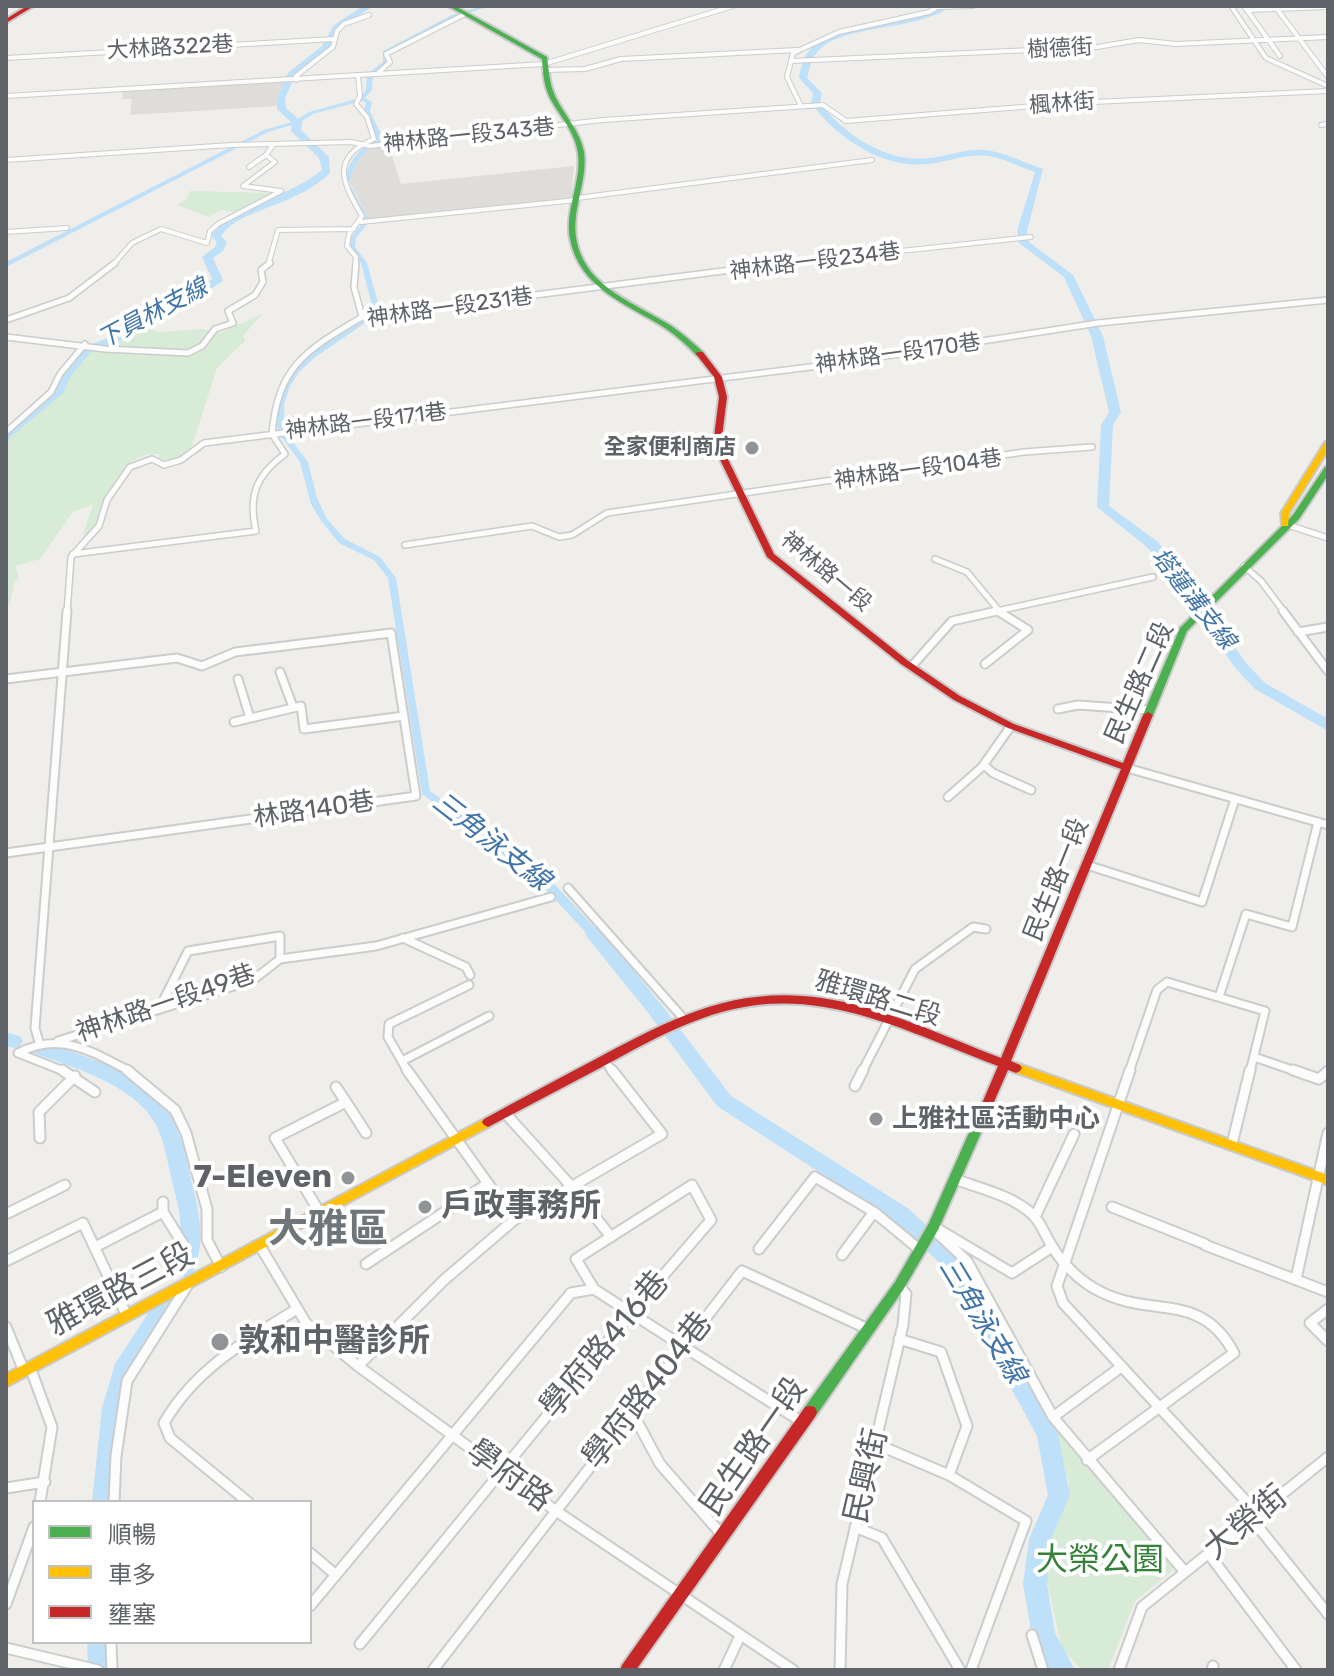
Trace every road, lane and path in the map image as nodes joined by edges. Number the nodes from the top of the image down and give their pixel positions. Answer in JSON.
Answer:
{"nodes":[{"id":1,"x":31,"y":6,"type":"edge"},
{"id":2,"x":451,"y":6,"type":"edge"},
{"id":3,"x":733,"y":6,"type":"edge"},
{"id":4,"x":938,"y":6,"type":"edge"},
{"id":5,"x":973,"y":6,"type":"edge"},
{"id":6,"x":1231,"y":6,"type":"edge"},
{"id":7,"x":1319,"y":7,"type":"edge"},
{"id":8,"x":1328,"y":7,"type":"edge"},
{"id":9,"x":1246,"y":8,"type":"edge"},
{"id":10,"x":1277,"y":9,"type":"junction"},
{"id":11,"x":369,"y":15,"type":"dead end"},
{"id":12,"x":463,"y":15,"type":"junction"},
{"id":13,"x":6,"y":21,"type":"edge"},
{"id":14,"x":1328,"y":37,"type":"edge"},
{"id":15,"x":1301,"y":38,"type":"junction"},
{"id":16,"x":334,"y":39,"type":"junction"},
{"id":17,"x":1271,"y":40,"type":"junction"},
{"id":18,"x":1253,"y":41,"type":"junction"},
{"id":19,"x":797,"y":50,"type":"junction"},
{"id":20,"x":1280,"y":56,"type":"dead end"},
{"id":21,"x":6,"y":58,"type":"edge"},
{"id":22,"x":791,"y":61,"type":"junction"},
{"id":23,"x":544,"y":67,"type":"junction"},
{"id":24,"x":376,"y":74,"type":"junction"},
{"id":25,"x":358,"y":76,"type":"junction"},
{"id":26,"x":1328,"y":77,"type":"edge"},
{"id":27,"x":296,"y":80,"type":"junction"},
{"id":28,"x":1328,"y":88,"type":"edge"},
{"id":29,"x":6,"y":96,"type":"edge"},
{"id":30,"x":801,"y":106,"type":"junction"},
{"id":31,"x":1328,"y":124,"type":"edge"},
{"id":32,"x":571,"y":125,"type":"junction"},
{"id":33,"x":1321,"y":125,"type":"dead end"},
{"id":34,"x":361,"y":144,"type":"junction"},
{"id":35,"x":273,"y":145,"type":"junction"},
{"id":36,"x":266,"y":155,"type":"junction"},
{"id":37,"x":6,"y":160,"type":"edge"},
{"id":38,"x":872,"y":160,"type":"dead end"},
{"id":39,"x":249,"y":167,"type":"dead end"},
{"id":40,"x":577,"y":199,"type":"junction"},
{"id":41,"x":361,"y":222,"type":"junction"},
{"id":42,"x":67,"y":228,"type":"dead end"},
{"id":43,"x":354,"y":229,"type":"junction"},
{"id":44,"x":6,"y":232,"type":"edge"},
{"id":45,"x":1031,"y":237,"type":"dead end"},
{"id":46,"x":599,"y":288,"type":"junction"},
{"id":47,"x":1328,"y":300,"type":"edge"},
{"id":48,"x":362,"y":317,"type":"junction"},
{"id":49,"x":6,"y":320,"type":"edge"},
{"id":50,"x":6,"y":337,"type":"edge"},
{"id":51,"x":85,"y":344,"type":"junction"},
{"id":52,"x":718,"y":377,"type":"junction"},
{"id":53,"x":6,"y":432,"type":"edge"},
{"id":54,"x":272,"y":434,"type":"junction"},
{"id":55,"x":1328,"y":444,"type":"edge"},
{"id":56,"x":1092,"y":447,"type":"dead end"},
{"id":57,"x":1328,"y":469,"type":"edge"},
{"id":58,"x":743,"y":495,"type":"junction"},
{"id":59,"x":1285,"y":524,"type":"junction"},
{"id":60,"x":1328,"y":538,"type":"edge"},
{"id":61,"x":405,"y":545,"type":"dead end"},
{"id":62,"x":73,"y":554,"type":"junction"},
{"id":63,"x":935,"y":559,"type":"dead end"},
{"id":64,"x":1244,"y":566,"type":"junction"},
{"id":65,"x":1153,"y":577,"type":"dead end"},
{"id":66,"x":996,"y":610,"type":"junction"},
{"id":67,"x":1328,"y":627,"type":"edge"},
{"id":68,"x":1298,"y":632,"type":"junction"},
{"id":69,"x":985,"y":664,"type":"dead end"},
{"id":70,"x":911,"y":667,"type":"junction"},
{"id":71,"x":1328,"y":671,"type":"edge"},
{"id":72,"x":64,"y":672,"type":"junction"},
{"id":73,"x":280,"y":672,"type":"dead end"},
{"id":74,"x":6,"y":679,"type":"edge"},
{"id":75,"x":238,"y":679,"type":"dead end"},
{"id":76,"x":293,"y":707,"type":"junction"},
{"id":77,"x":1058,"y":709,"type":"dead end"},
{"id":78,"x":1148,"y":710,"type":"junction"},
{"id":79,"x":404,"y":716,"type":"junction"},
{"id":80,"x":250,"y":718,"type":"junction"},
{"id":81,"x":234,"y":722,"type":"dead end"},
{"id":82,"x":1011,"y":726,"type":"junction"},
{"id":83,"x":984,"y":765,"type":"junction"},
{"id":84,"x":1127,"y":768,"type":"junction"},
{"id":85,"x":1031,"y":790,"type":"dead end"},
{"id":86,"x":948,"y":797,"type":"dead end"},
{"id":87,"x":1235,"y":799,"type":"junction"},
{"id":88,"x":1318,"y":822,"type":"junction"},
{"id":89,"x":1328,"y":825,"type":"edge"},
{"id":90,"x":49,"y":847,"type":"junction"},
{"id":91,"x":6,"y":853,"type":"edge"},
{"id":92,"x":1087,"y":865,"type":"junction"},
{"id":93,"x":568,"y":888,"type":"dead end"},
{"id":94,"x":551,"y":897,"type":"dead end"},
{"id":95,"x":986,"y":929,"type":"dead end"},
{"id":96,"x":403,"y":938,"type":"junction"},
{"id":97,"x":280,"y":959,"type":"junction"},
{"id":98,"x":1220,"y":994,"type":"junction"},
{"id":99,"x":159,"y":1009,"type":"junction"},
{"id":100,"x":489,"y":1016,"type":"dead end"},
{"id":101,"x":680,"y":1019,"type":"junction"},
{"id":102,"x":887,"y":1022,"type":"junction"},
{"id":103,"x":58,"y":1041,"type":"junction"},
{"id":104,"x":39,"y":1042,"type":"junction"},
{"id":105,"x":1254,"y":1057,"type":"junction"},
{"id":106,"x":404,"y":1060,"type":"junction"},
{"id":107,"x":604,"y":1060,"type":"junction"},
{"id":108,"x":1005,"y":1065,"type":"junction"},
{"id":109,"x":1328,"y":1071,"type":"edge"},
{"id":110,"x":75,"y":1076,"type":"junction"},
{"id":111,"x":855,"y":1086,"type":"dead end"},
{"id":112,"x":336,"y":1087,"type":"dead end"},
{"id":113,"x":95,"y":1092,"type":"dead end"},
{"id":114,"x":346,"y":1102,"type":"junction"},
{"id":115,"x":1120,"y":1106,"type":"junction"},
{"id":116,"x":505,"y":1113,"type":"junction"},
{"id":117,"x":366,"y":1133,"type":"dead end"},
{"id":118,"x":1328,"y":1133,"type":"edge"},
{"id":119,"x":1074,"y":1134,"type":"dead end"},
{"id":120,"x":40,"y":1138,"type":"dead end"},
{"id":121,"x":454,"y":1141,"type":"junction"},
{"id":122,"x":1232,"y":1144,"type":"junction"},
{"id":123,"x":1323,"y":1178,"type":"edge"},
{"id":124,"x":955,"y":1179,"type":"junction"},
{"id":125,"x":487,"y":1184,"type":"junction"},
{"id":126,"x":65,"y":1185,"type":"dead end"},
{"id":127,"x":572,"y":1187,"type":"junction"},
{"id":128,"x":1112,"y":1207,"type":"dead end"},
{"id":129,"x":874,"y":1212,"type":"junction"},
{"id":130,"x":320,"y":1213,"type":"junction"},
{"id":131,"x":6,"y":1214,"type":"edge"},
{"id":132,"x":1035,"y":1217,"type":"junction"},
{"id":133,"x":514,"y":1220,"type":"junction"},
{"id":134,"x":933,"y":1227,"type":"junction"},
{"id":135,"x":611,"y":1237,"type":"junction"},
{"id":136,"x":183,"y":1244,"type":"dead end"},
{"id":137,"x":260,"y":1246,"type":"junction"},
{"id":138,"x":95,"y":1247,"type":"junction"},
{"id":139,"x":1052,"y":1247,"type":"junction"},
{"id":140,"x":759,"y":1249,"type":"dead end"},
{"id":141,"x":920,"y":1250,"type":"junction"},
{"id":142,"x":842,"y":1255,"type":"dead end"},
{"id":143,"x":6,"y":1261,"type":"edge"},
{"id":144,"x":366,"y":1264,"type":"dead end"},
{"id":145,"x":1066,"y":1264,"type":"junction"},
{"id":146,"x":221,"y":1267,"type":"junction"},
{"id":147,"x":1296,"y":1279,"type":"junction"},
{"id":148,"x":188,"y":1284,"type":"junction"},
{"id":149,"x":899,"y":1286,"type":"junction"},
{"id":150,"x":594,"y":1289,"type":"junction"},
{"id":151,"x":1328,"y":1292,"type":"edge"},
{"id":152,"x":297,"y":1309,"type":"junction"},
{"id":153,"x":1328,"y":1309,"type":"edge"},
{"id":154,"x":631,"y":1313,"type":"junction"},
{"id":155,"x":127,"y":1316,"type":"junction"},
{"id":156,"x":6,"y":1327,"type":"edge"},
{"id":157,"x":868,"y":1329,"type":"junction"},
{"id":158,"x":899,"y":1339,"type":"junction"},
{"id":159,"x":1328,"y":1341,"type":"edge"},
{"id":160,"x":683,"y":1345,"type":"junction"},
{"id":161,"x":358,"y":1366,"type":"junction"},
{"id":162,"x":1121,"y":1367,"type":"junction"},
{"id":163,"x":27,"y":1369,"type":"junction"},
{"id":164,"x":6,"y":1381,"type":"edge"},
{"id":165,"x":1159,"y":1407,"type":"junction"},
{"id":166,"x":632,"y":1412,"type":"junction"},
{"id":167,"x":1053,"y":1417,"type":"junction"},
{"id":168,"x":803,"y":1423,"type":"junction"},
{"id":169,"x":454,"y":1436,"type":"junction"},
{"id":170,"x":874,"y":1443,"type":"junction"},
{"id":171,"x":1328,"y":1457,"type":"edge"},
{"id":172,"x":1087,"y":1460,"type":"junction"},
{"id":173,"x":501,"y":1470,"type":"junction"},
{"id":174,"x":949,"y":1475,"type":"junction"},
{"id":175,"x":45,"y":1482,"type":"junction"},
{"id":176,"x":6,"y":1488,"type":"edge"},
{"id":177,"x":40,"y":1500,"type":"edge"},
{"id":178,"x":114,"y":1500,"type":"edge"},
{"id":179,"x":246,"y":1500,"type":"edge"},
{"id":180,"x":556,"y":1511,"type":"junction"},
{"id":181,"x":1254,"y":1515,"type":"junction"},
{"id":182,"x":855,"y":1527,"type":"junction"},
{"id":183,"x":32,"y":1532,"type":"edge"},
{"id":184,"x":723,"y":1537,"type":"junction"},
{"id":185,"x":1208,"y":1553,"type":"junction"},
{"id":186,"x":312,"y":1555,"type":"edge"},
{"id":187,"x":1185,"y":1572,"type":"junction"},
{"id":188,"x":336,"y":1575,"type":"junction"},
{"id":189,"x":678,"y":1596,"type":"junction"},
{"id":190,"x":6,"y":1604,"type":"edge"},
{"id":191,"x":312,"y":1604,"type":"edge"},
{"id":192,"x":1328,"y":1614,"type":"edge"},
{"id":193,"x":1032,"y":1635,"type":"dead end"},
{"id":194,"x":740,"y":1636,"type":"junction"},
{"id":195,"x":111,"y":1644,"type":"edge"},
{"id":196,"x":360,"y":1644,"type":"dead end"},
{"id":197,"x":6,"y":1648,"type":"edge"},
{"id":198,"x":57,"y":1665,"type":"edge"},
{"id":199,"x":98,"y":1670,"type":"edge"},
{"id":200,"x":112,"y":1670,"type":"edge"},
{"id":201,"x":433,"y":1670,"type":"edge"},
{"id":202,"x":627,"y":1670,"type":"edge"},
{"id":203,"x":724,"y":1670,"type":"edge"},
{"id":204,"x":793,"y":1670,"type":"edge"},
{"id":205,"x":840,"y":1670,"type":"edge"},
{"id":206,"x":960,"y":1670,"type":"edge"},
{"id":207,"x":971,"y":1670,"type":"edge"},
{"id":208,"x":1043,"y":1670,"type":"edge"},
{"id":209,"x":1119,"y":1670,"type":"edge"},
{"id":210,"x":1296,"y":1670,"type":"edge"}],
"edges":[{"from":1,"to":13,"type":"street"},
{"from":2,"to":12,"type":"street"},
{"from":3,"to":23,"type":"street"},
{"from":4,"to":5,"type":"street"},
{"from":4,"to":19,"type":"street"},
{"from":6,"to":18,"type":"street"},
{"from":7,"to":8,"type":"street"},
{"from":7,"to":10,"type":"street"},
{"from":9,"to":10,"type":"street"},
{"from":9,"to":17,"type":"street"},
{"from":10,"to":15,"type":"street"},
{"from":11,"to":16,"type":"street"},
{"from":12,"to":23,"type":"street"},
{"from":12,"to":24,"type":"street"},
{"from":14,"to":15,"type":"street","name":"樹德街"},
{"from":15,"to":17,"type":"street","name":"樹德街"},
{"from":15,"to":26,"type":"street"},
{"from":16,"to":21,"type":"street","name":"大林路322巷"},
{"from":16,"to":27,"type":"street"},
{"from":17,"to":18,"type":"street","name":"樹德街"},
{"from":17,"to":20,"type":"street"},
{"from":18,"to":22,"type":"street","name":"樹德街"},
{"from":18,"to":28,"type":"street"},
{"from":19,"to":22,"type":"street"},
{"from":19,"to":23,"type":"street"},
{"from":22,"to":30,"type":"street"},
{"from":23,"to":24,"type":"street"},
{"from":23,"to":32,"type":"street"},
{"from":24,"to":25,"type":"street"},
{"from":25,"to":27,"type":"street"},
{"from":25,"to":34,"type":"street"},
{"from":27,"to":29,"type":"street"},
{"from":28,"to":30,"type":"street","name":"楓林街"},
{"from":30,"to":32,"type":"street","name":"楓林街"},
{"from":31,"to":33,"type":"street"},
{"from":32,"to":34,"type":"street","name":"神林路一段343巷"},
{"from":32,"to":40,"type":"street"},
{"from":34,"to":35,"type":"street","name":"神林路一段343巷"},
{"from":34,"to":41,"type":"street"},
{"from":35,"to":36,"type":"street"},
{"from":35,"to":37,"type":"street","name":"神林路一段343巷"},
{"from":36,"to":39,"type":"street"},
{"from":36,"to":49,"type":"street"},
{"from":38,"to":40,"type":"street"},
{"from":40,"to":41,"type":"street"},
{"from":40,"to":46,"type":"street"},
{"from":41,"to":43,"type":"street"},
{"from":42,"to":44,"type":"street"},
{"from":43,"to":48,"type":"street"},
{"from":43,"to":51,"type":"street"},
{"from":45,"to":46,"type":"street","name":"神林路一段234巷"},
{"from":46,"to":48,"type":"street","name":"神林路一段231巷"},
{"from":46,"to":52,"type":"street"},
{"from":47,"to":52,"type":"street","name":"神林路一段170巷"},
{"from":48,"to":54,"type":"street","name":"神林路一段231巷"},
{"from":50,"to":51,"type":"street"},
{"from":51,"to":53,"type":"street"},
{"from":52,"to":54,"type":"street","name":"神林路一段171巷"},
{"from":52,"to":58,"type":"street","name":"神林路一段"},
{"from":54,"to":62,"type":"street","name":"神林路一段171巷"},
{"from":54,"to":62,"type":"street","name":"神林路一段231巷"},
{"from":55,"to":59,"type":"street"},
{"from":56,"to":58,"type":"street","name":"神林路一段104巷"},
{"from":57,"to":59,"type":"street","name":"民生路二段"},
{"from":58,"to":61,"type":"street","name":"神林路一段104巷"},
{"from":58,"to":70,"type":"street","name":"神林路一段"},
{"from":59,"to":60,"type":"street"},
{"from":59,"to":64,"type":"street","name":"民生路二段"},
{"from":62,"to":72,"type":"street"},
{"from":63,"to":66,"type":"street"},
{"from":64,"to":68,"type":"street"},
{"from":64,"to":78,"type":"street","name":"民生路二段"},
{"from":65,"to":66,"type":"street"},
{"from":66,"to":69,"type":"street"},
{"from":66,"to":70,"type":"street"},
{"from":67,"to":68,"type":"street"},
{"from":68,"to":71,"type":"street"},
{"from":70,"to":82,"type":"street","name":"神林路一段"},
{"from":72,"to":74,"type":"street"},
{"from":72,"to":79,"type":"street","name":"林路140巷"},
{"from":72,"to":90,"type":"street"},
{"from":73,"to":76,"type":"street"},
{"from":75,"to":80,"type":"street"},
{"from":76,"to":79,"type":"street"},
{"from":76,"to":80,"type":"street"},
{"from":77,"to":78,"type":"street"},
{"from":78,"to":84,"type":"street","name":"民生路二段"},
{"from":79,"to":90,"type":"street","name":"林路140巷"},
{"from":80,"to":81,"type":"street"},
{"from":82,"to":83,"type":"street"},
{"from":82,"to":84,"type":"street","name":"神林路一段"},
{"from":83,"to":85,"type":"street"},
{"from":83,"to":86,"type":"street"},
{"from":84,"to":87,"type":"street"},
{"from":84,"to":92,"type":"street","name":"民生路一段"},
{"from":87,"to":88,"type":"street"},
{"from":87,"to":92,"type":"street"},
{"from":88,"to":89,"type":"street"},
{"from":88,"to":98,"type":"street"},
{"from":90,"to":91,"type":"street"},
{"from":90,"to":104,"type":"street"},
{"from":92,"to":108,"type":"street","name":"民生路一段"},
{"from":93,"to":101,"type":"street"},
{"from":94,"to":96,"type":"street","name":"神林路一段49巷"},
{"from":95,"to":102,"type":"street"},
{"from":96,"to":97,"type":"street","name":"神林路一段49巷"},
{"from":96,"to":106,"type":"street"},
{"from":97,"to":99,"type":"street","name":"神林路一段49巷"},
{"from":97,"to":99,"type":"street"},
{"from":98,"to":105,"type":"street"},
{"from":98,"to":115,"type":"street"},
{"from":99,"to":103,"type":"street","name":"神林路一段49巷"},
{"from":100,"to":106,"type":"street"},
{"from":101,"to":102,"type":"street","name":"雅環路二段"},
{"from":101,"to":107,"type":"street","name":"雅環路二段"},
{"from":102,"to":108,"type":"street","name":"雅環路二段"},
{"from":102,"to":111,"type":"street"},
{"from":103,"to":104,"type":"street"},
{"from":103,"to":146,"type":"street"},
{"from":104,"to":110,"type":"street"},
{"from":105,"to":109,"type":"street"},
{"from":105,"to":122,"type":"street"},
{"from":106,"to":121,"type":"street"},
{"from":107,"to":116,"type":"street","name":"雅環路二段"},
{"from":107,"to":127,"type":"street"},
{"from":108,"to":115,"type":"street","name":"雅環路二段"},
{"from":108,"to":124,"type":"street","name":"民生路一段"},
{"from":110,"to":113,"type":"street"},
{"from":110,"to":120,"type":"street"},
{"from":112,"to":114,"type":"street"},
{"from":114,"to":117,"type":"street"},
{"from":114,"to":130,"type":"street"},
{"from":115,"to":122,"type":"street","name":"雅環路二段"},
{"from":115,"to":145,"type":"street"},
{"from":116,"to":121,"type":"street","name":"雅環路二段"},
{"from":116,"to":127,"type":"street"},
{"from":118,"to":123,"type":"street"},
{"from":119,"to":132,"type":"street"},
{"from":121,"to":125,"type":"street"},
{"from":121,"to":130,"type":"street","name":"雅環路二段"},
{"from":122,"to":123,"type":"street","name":"雅環路二段"},
{"from":123,"to":147,"type":"street"},
{"from":124,"to":132,"type":"street"},
{"from":124,"to":134,"type":"street","name":"民生路一段"},
{"from":125,"to":133,"type":"street"},
{"from":125,"to":144,"type":"street"},
{"from":126,"to":131,"type":"street"},
{"from":127,"to":133,"type":"street"},
{"from":127,"to":135,"type":"street"},
{"from":128,"to":147,"type":"street"},
{"from":129,"to":140,"type":"street"},
{"from":129,"to":141,"type":"street"},
{"from":129,"to":142,"type":"street"},
{"from":130,"to":137,"type":"street","name":"雅環路二段"},
{"from":132,"to":139,"type":"street"},
{"from":133,"to":161,"type":"street"},
{"from":134,"to":139,"type":"street"},
{"from":134,"to":141,"type":"street","name":"民生路一段"},
{"from":134,"to":167,"type":"street"},
{"from":135,"to":150,"type":"street"},
{"from":135,"to":154,"type":"street","name":"學府路416巷"},
{"from":136,"to":138,"type":"street"},
{"from":137,"to":146,"type":"street","name":"雅環路三段"},
{"from":137,"to":152,"type":"street","name":"學府路"},
{"from":138,"to":143,"type":"street"},
{"from":138,"to":155,"type":"street"},
{"from":139,"to":145,"type":"street"},
{"from":141,"to":149,"type":"street","name":"民生路一段"},
{"from":145,"to":162,"type":"street"},
{"from":145,"to":165,"type":"street"},
{"from":146,"to":148,"type":"street","name":"雅環路三段"},
{"from":147,"to":151,"type":"street"},
{"from":148,"to":155,"type":"street","name":"雅環路三段"},
{"from":148,"to":178,"type":"street"},
{"from":149,"to":157,"type":"street","name":"民生路一段"},
{"from":149,"to":158,"type":"street","name":"民興街"},
{"from":150,"to":154,"type":"street"},
{"from":150,"to":169,"type":"street"},
{"from":152,"to":161,"type":"street","name":"學府路"},
{"from":152,"to":179,"type":"street"},
{"from":153,"to":159,"type":"street"},
{"from":154,"to":160,"type":"street"},
{"from":154,"to":173,"type":"street","name":"學府路416巷"},
{"from":155,"to":163,"type":"street","name":"雅環路三段"},
{"from":156,"to":163,"type":"street"},
{"from":157,"to":160,"type":"street","name":"學府路404巷"},
{"from":157,"to":168,"type":"street","name":"民生路一段"},
{"from":158,"to":170,"type":"street","name":"民興街"},
{"from":158,"to":174,"type":"street"},
{"from":160,"to":166,"type":"street","name":"學府路404巷"},
{"from":160,"to":168,"type":"street"},
{"from":161,"to":169,"type":"street","name":"學府路"},
{"from":162,"to":165,"type":"street"},
{"from":162,"to":167,"type":"street"},
{"from":163,"to":164,"type":"street","name":"雅環路三段"},
{"from":163,"to":175,"type":"street"},
{"from":165,"to":172,"type":"street"},
{"from":165,"to":181,"type":"street"},
{"from":166,"to":180,"type":"street","name":"學府路404巷"},
{"from":166,"to":184,"type":"street"},
{"from":167,"to":172,"type":"street"},
{"from":168,"to":184,"type":"street","name":"民生路一段"},
{"from":169,"to":173,"type":"street","name":"學府路"},
{"from":169,"to":188,"type":"street"},
{"from":170,"to":174,"type":"street"},
{"from":170,"to":182,"type":"street","name":"民興街"},
{"from":171,"to":181,"type":"street","name":"大榮街"},
{"from":172,"to":187,"type":"street"},
{"from":173,"to":180,"type":"street","name":"學府路"},
{"from":173,"to":196,"type":"street","name":"學府路416巷"},
{"from":174,"to":207,"type":"street"},
{"from":175,"to":176,"type":"street"},
{"from":175,"to":177,"type":"street"},
{"from":180,"to":189,"type":"street","name":"學府路"},
{"from":180,"to":201,"type":"street","name":"學府路404巷"},
{"from":181,"to":185,"type":"street","name":"大榮街"},
{"from":181,"to":192,"type":"street"},
{"from":182,"to":205,"type":"street","name":"民興街"},
{"from":182,"to":206,"type":"street"},
{"from":183,"to":190,"type":"street"},
{"from":184,"to":189,"type":"street","name":"民生路一段"},
{"from":185,"to":187,"type":"street","name":"大榮街"},
{"from":185,"to":210,"type":"street"},
{"from":186,"to":188,"type":"street"},
{"from":187,"to":209,"type":"street","name":"大榮街"},
{"from":188,"to":191,"type":"street"},
{"from":189,"to":194,"type":"street","name":"學府路"},
{"from":189,"to":202,"type":"street","name":"民生路一段"},
{"from":193,"to":208,"type":"street"},
{"from":194,"to":203,"type":"street"},
{"from":194,"to":204,"type":"street","name":"學府路"},
{"from":195,"to":200,"type":"street"},
{"from":197,"to":198,"type":"street"},
{"from":198,"to":199,"type":"street"}]}
